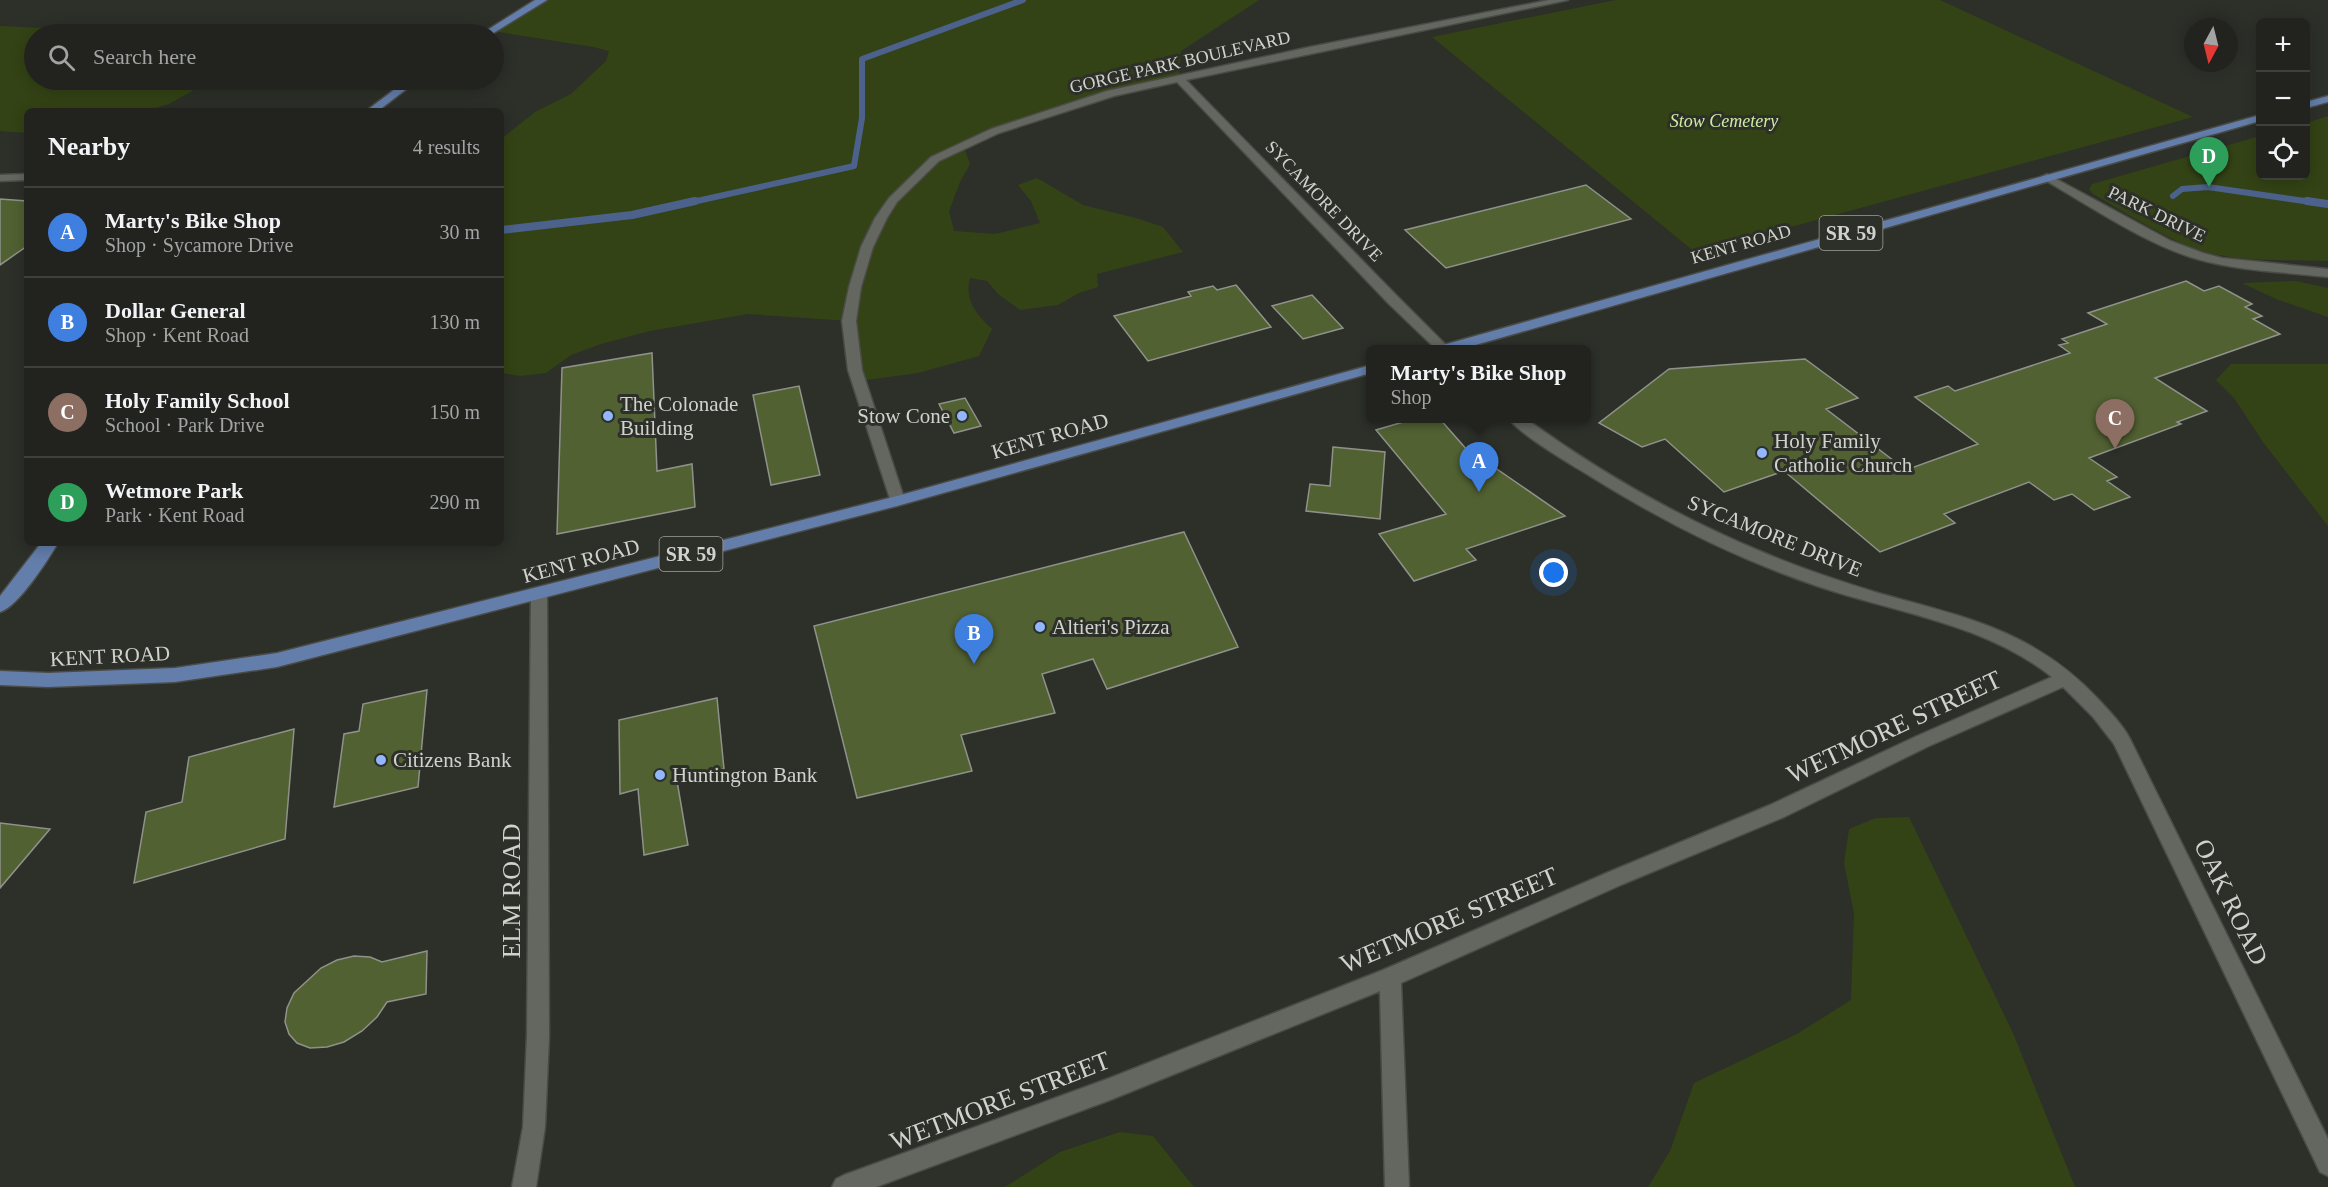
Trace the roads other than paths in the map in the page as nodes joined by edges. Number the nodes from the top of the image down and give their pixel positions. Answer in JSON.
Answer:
{"nodes":[{"id":1,"x":541,"y":0,"type":"edge"},
{"id":2,"x":1563,"y":0,"type":"edge"},
{"id":3,"x":502,"y":24,"type":"edge"},
{"id":4,"x":1179,"y":78,"type":"junction"},
{"id":5,"x":399,"y":90,"type":"edge"},
{"id":6,"x":2328,"y":99,"type":"edge"},
{"id":7,"x":2310,"y":104,"type":"edge"},
{"id":8,"x":375,"y":108,"type":"edge"},
{"id":9,"x":2256,"y":119,"type":"edge"},
{"id":10,"x":24,"y":177,"type":"edge"},
{"id":11,"x":2047,"y":177,"type":"junction"},
{"id":12,"x":0,"y":178,"type":"edge"},
{"id":13,"x":2328,"y":273,"type":"edge"},
{"id":14,"x":1439,"y":345,"type":"edge"},
{"id":15,"x":1457,"y":345,"type":"edge"},
{"id":16,"x":1366,"y":370,"type":"edge"},
{"id":17,"x":1522,"y":423,"type":"edge"},
{"id":18,"x":897,"y":501,"type":"junction"},
{"id":19,"x":48,"y":546,"type":"edge"},
{"id":20,"x":539,"y":594,"type":"junction"},
{"id":21,"x":0,"y":606,"type":"edge"},
{"id":22,"x":0,"y":678,"type":"edge"},
{"id":23,"x":2066,"y":678,"type":"junction"},
{"id":24,"x":1390,"y":977,"type":"junction"},
{"id":25,"x":2328,"y":1164,"type":"edge"},
{"id":26,"x":524,"y":1187,"type":"edge"},
{"id":27,"x":844,"y":1187,"type":"edge"},
{"id":28,"x":1397,"y":1187,"type":"edge"}],
"edges":[{"from":1,"to":3,"type":"main road"},
{"from":2,"to":4,"type":"street","name":"GORGE PARK BOULEVARD"},
{"from":4,"to":14,"type":"street","name":"SYCAMORE DRIVE"},
{"from":4,"to":18,"type":"street","name":"GORGE PARK BOULEVARD"},
{"from":5,"to":8,"type":"main road"},
{"from":6,"to":7,"type":"main road"},
{"from":9,"to":11,"type":"main road","name":"KENT ROAD","number":"SR 59"},
{"from":10,"to":12,"type":"street"},
{"from":11,"to":13,"type":"street","name":"PARK DRIVE"},
{"from":11,"to":15,"type":"main road","name":"KENT ROAD","number":"SR 59"},
{"from":16,"to":18,"type":"main road","name":"KENT ROAD","number":"SR 59"},
{"from":17,"to":23,"type":"street","name":"SYCAMORE DRIVE"},
{"from":18,"to":20,"type":"main road","name":"KENT ROAD","number":"SR 59"},
{"from":19,"to":21,"type":"main road"},
{"from":20,"to":22,"type":"main road","name":"KENT ROAD","number":"SR 59"},
{"from":20,"to":26,"type":"street","name":"ELM ROAD"},
{"from":23,"to":24,"type":"street","name":"WETMORE STREET"},
{"from":23,"to":25,"type":"street","name":"OAK ROAD"},
{"from":24,"to":27,"type":"street","name":"WETMORE STREET"},
{"from":24,"to":28,"type":"street"}]}
